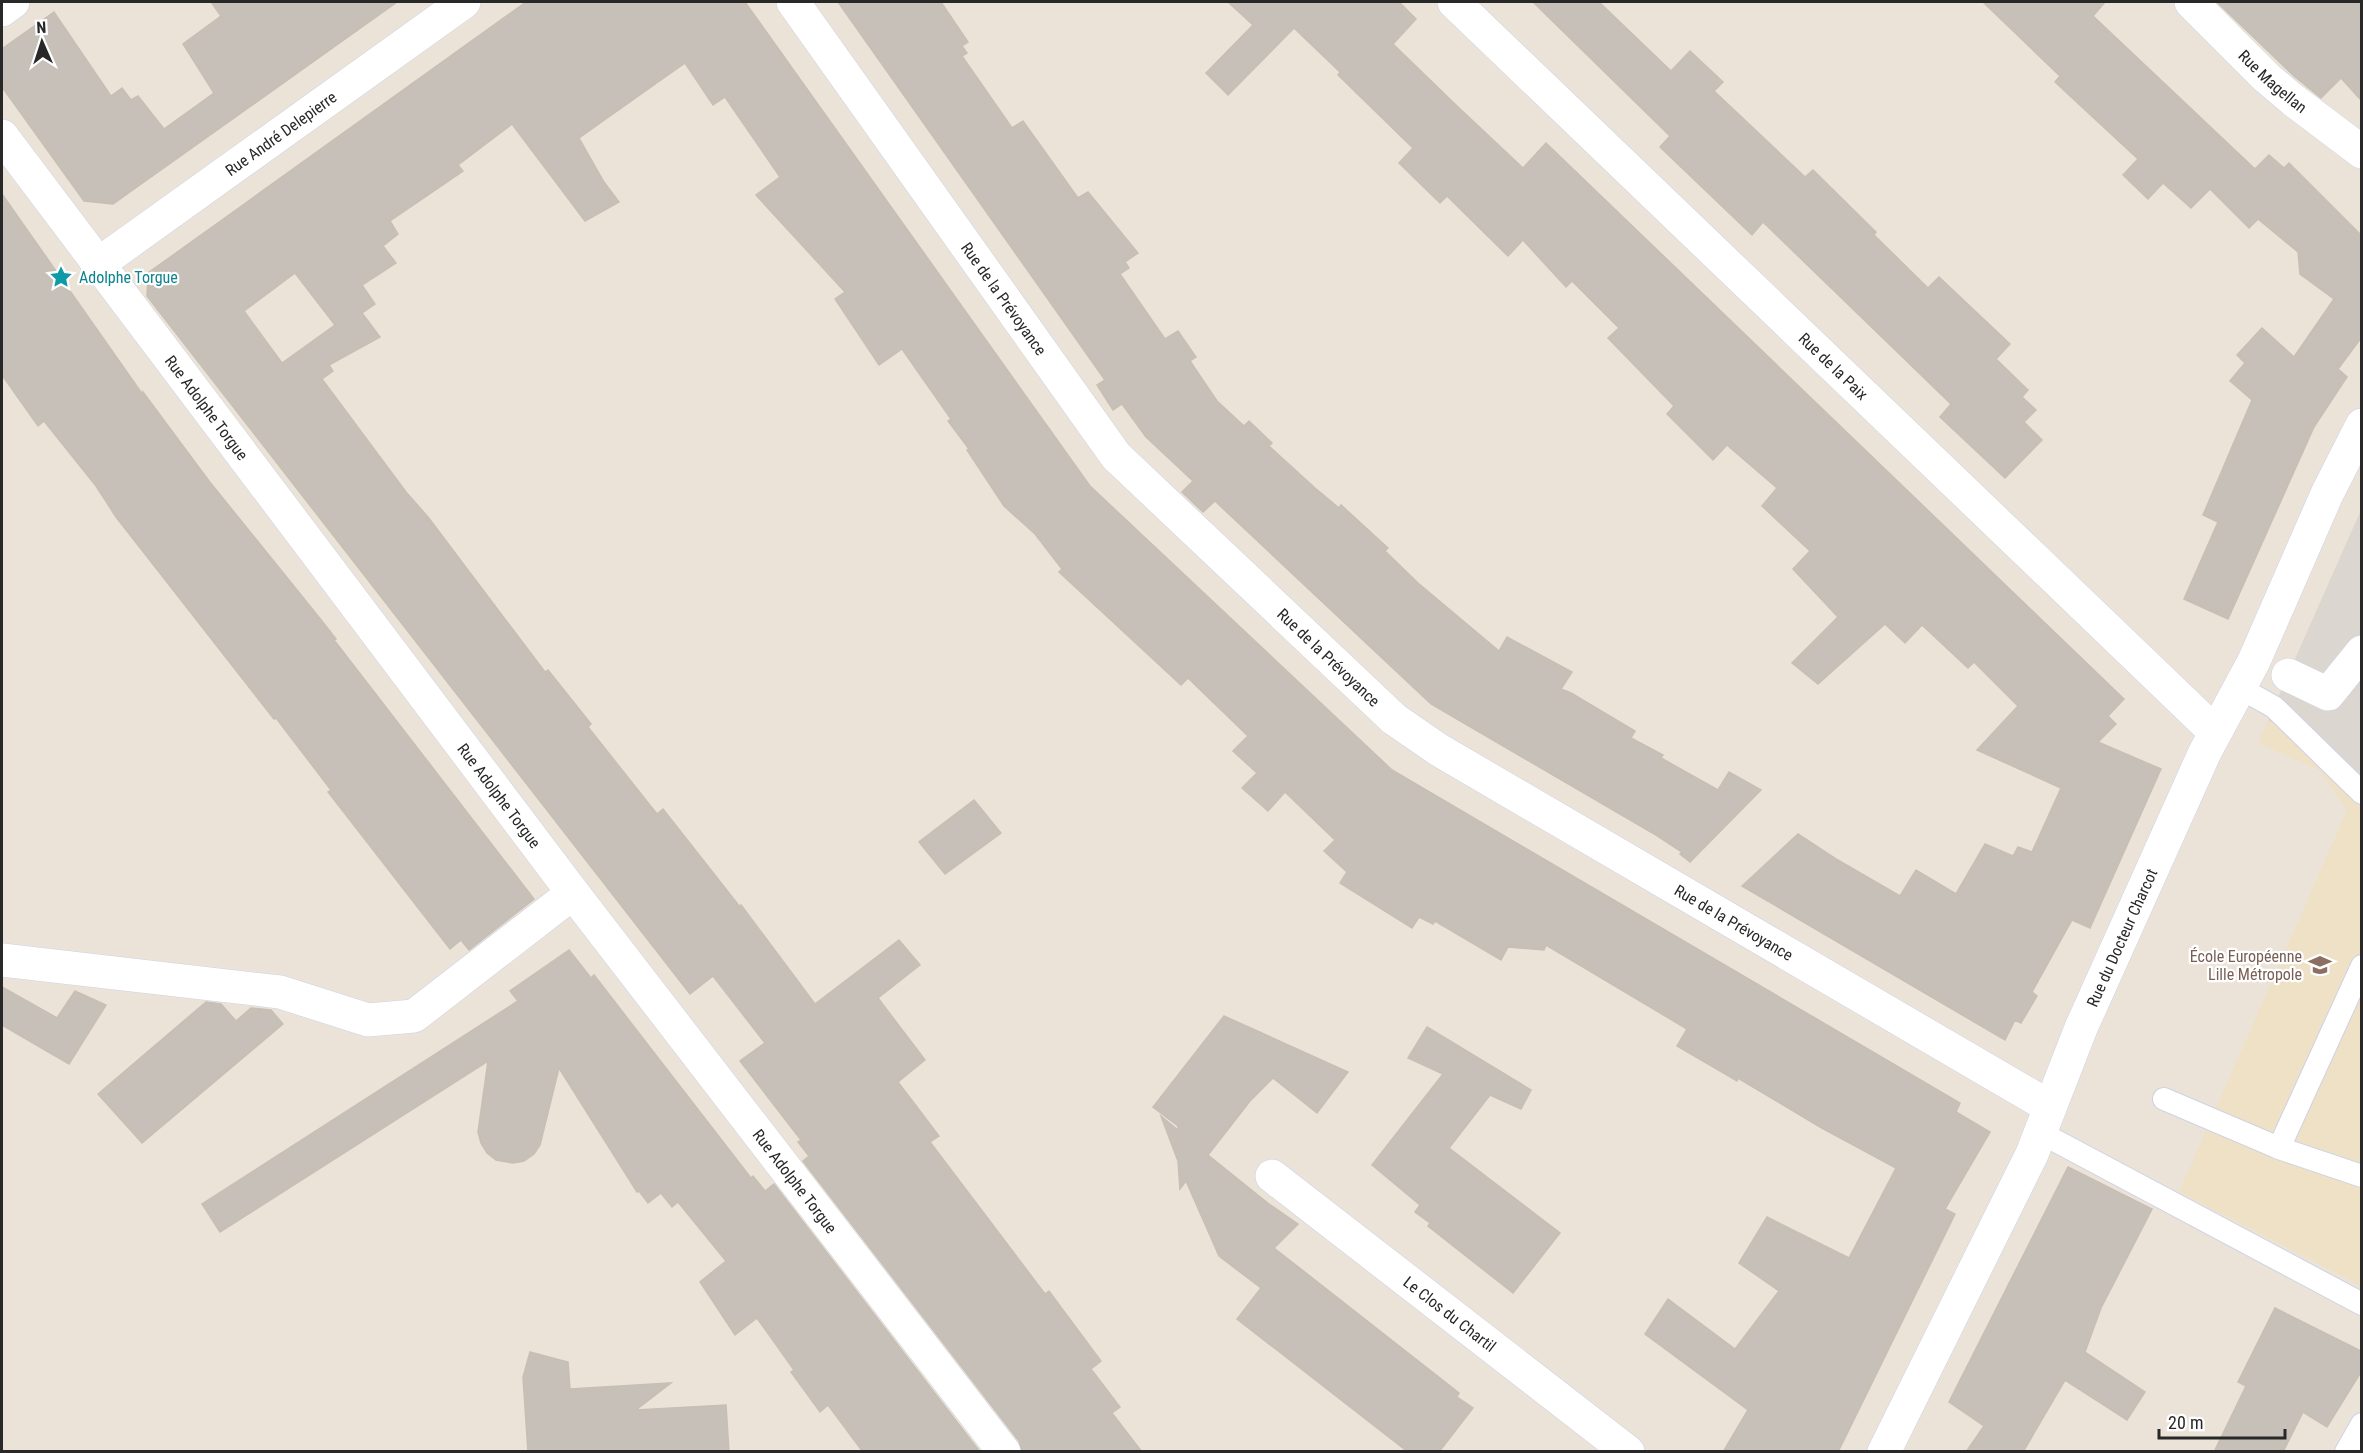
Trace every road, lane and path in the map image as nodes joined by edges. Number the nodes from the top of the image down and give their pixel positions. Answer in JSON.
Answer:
{"nodes":[{"id":1,"x":13,"y":2,"type":"edge"},
{"id":2,"x":464,"y":2,"type":"edge"},
{"id":3,"x":793,"y":2,"type":"edge"},
{"id":4,"x":1454,"y":2,"type":"edge"},
{"id":5,"x":2191,"y":2,"type":"edge"},
{"id":6,"x":2,"y":10,"type":"edge"},
{"id":7,"x":2,"y":136,"type":"edge"},
{"id":8,"x":2361,"y":152,"type":"edge"},
{"id":9,"x":97,"y":265,"type":"junction"},
{"id":10,"x":2361,"y":425,"type":"edge"},
{"id":11,"x":2354,"y":460,"type":"edge"},
{"id":12,"x":2361,"y":652,"type":"edge"},
{"id":13,"x":2288,"y":675,"type":"dead end"},
{"id":14,"x":2240,"y":688,"type":"junction"},
{"id":15,"x":2215,"y":732,"type":"junction"},
{"id":16,"x":2361,"y":793,"type":"edge"},
{"id":17,"x":573,"y":893,"type":"junction"},
{"id":18,"x":2,"y":960,"type":"edge"},
{"id":19,"x":2361,"y":966,"type":"edge"},
{"id":20,"x":2164,"y":1100,"type":"dead end"},
{"id":21,"x":2046,"y":1120,"type":"junction"},
{"id":22,"x":2279,"y":1148,"type":"junction"},
{"id":23,"x":1272,"y":1176,"type":"dead end"},
{"id":24,"x":2361,"y":1176,"type":"edge"},
{"id":25,"x":2361,"y":1304,"type":"edge"},
{"id":26,"x":2361,"y":1424,"type":"edge"},
{"id":27,"x":1004,"y":1452,"type":"edge"},
{"id":28,"x":1628,"y":1452,"type":"edge"},
{"id":29,"x":1884,"y":1452,"type":"edge"},
{"id":30,"x":2346,"y":1452,"type":"edge"}],
"edges":[{"from":1,"to":6,"type":"street"},
{"from":2,"to":9,"type":"street","name":"Rue André Delepierre"},
{"from":3,"to":21,"type":"street","name":"Rue de la Prévoyance"},
{"from":4,"to":15,"type":"street","name":"Rue de la Paix"},
{"from":5,"to":8,"type":"street","name":"Rue Magellan"},
{"from":7,"to":9,"type":"street","name":"Rue Adolphe Torgue"},
{"from":9,"to":17,"type":"street","name":"Rue Adolphe Torgue"},
{"from":10,"to":11,"type":"street","name":"Rue du Docteur Charcot"},
{"from":11,"to":14,"type":"street","name":"Rue du Docteur Charcot"},
{"from":12,"to":13,"type":"street"},
{"from":14,"to":15,"type":"street","name":"Rue du Docteur Charcot"},
{"from":14,"to":16,"type":"lane"},
{"from":15,"to":21,"type":"street","name":"Rue du Docteur Charcot"},
{"from":17,"to":18,"type":"street"},
{"from":17,"to":27,"type":"street","name":"Rue Adolphe Torgue"},
{"from":19,"to":22,"type":"lane"},
{"from":20,"to":22,"type":"lane"},
{"from":21,"to":25,"type":"lane"},
{"from":21,"to":29,"type":"street","name":"Rue du Docteur Charcot"},
{"from":22,"to":24,"type":"lane"},
{"from":23,"to":28,"type":"street","name":"Le Clos du Chartil"},
{"from":26,"to":30,"type":"lane"}]}
